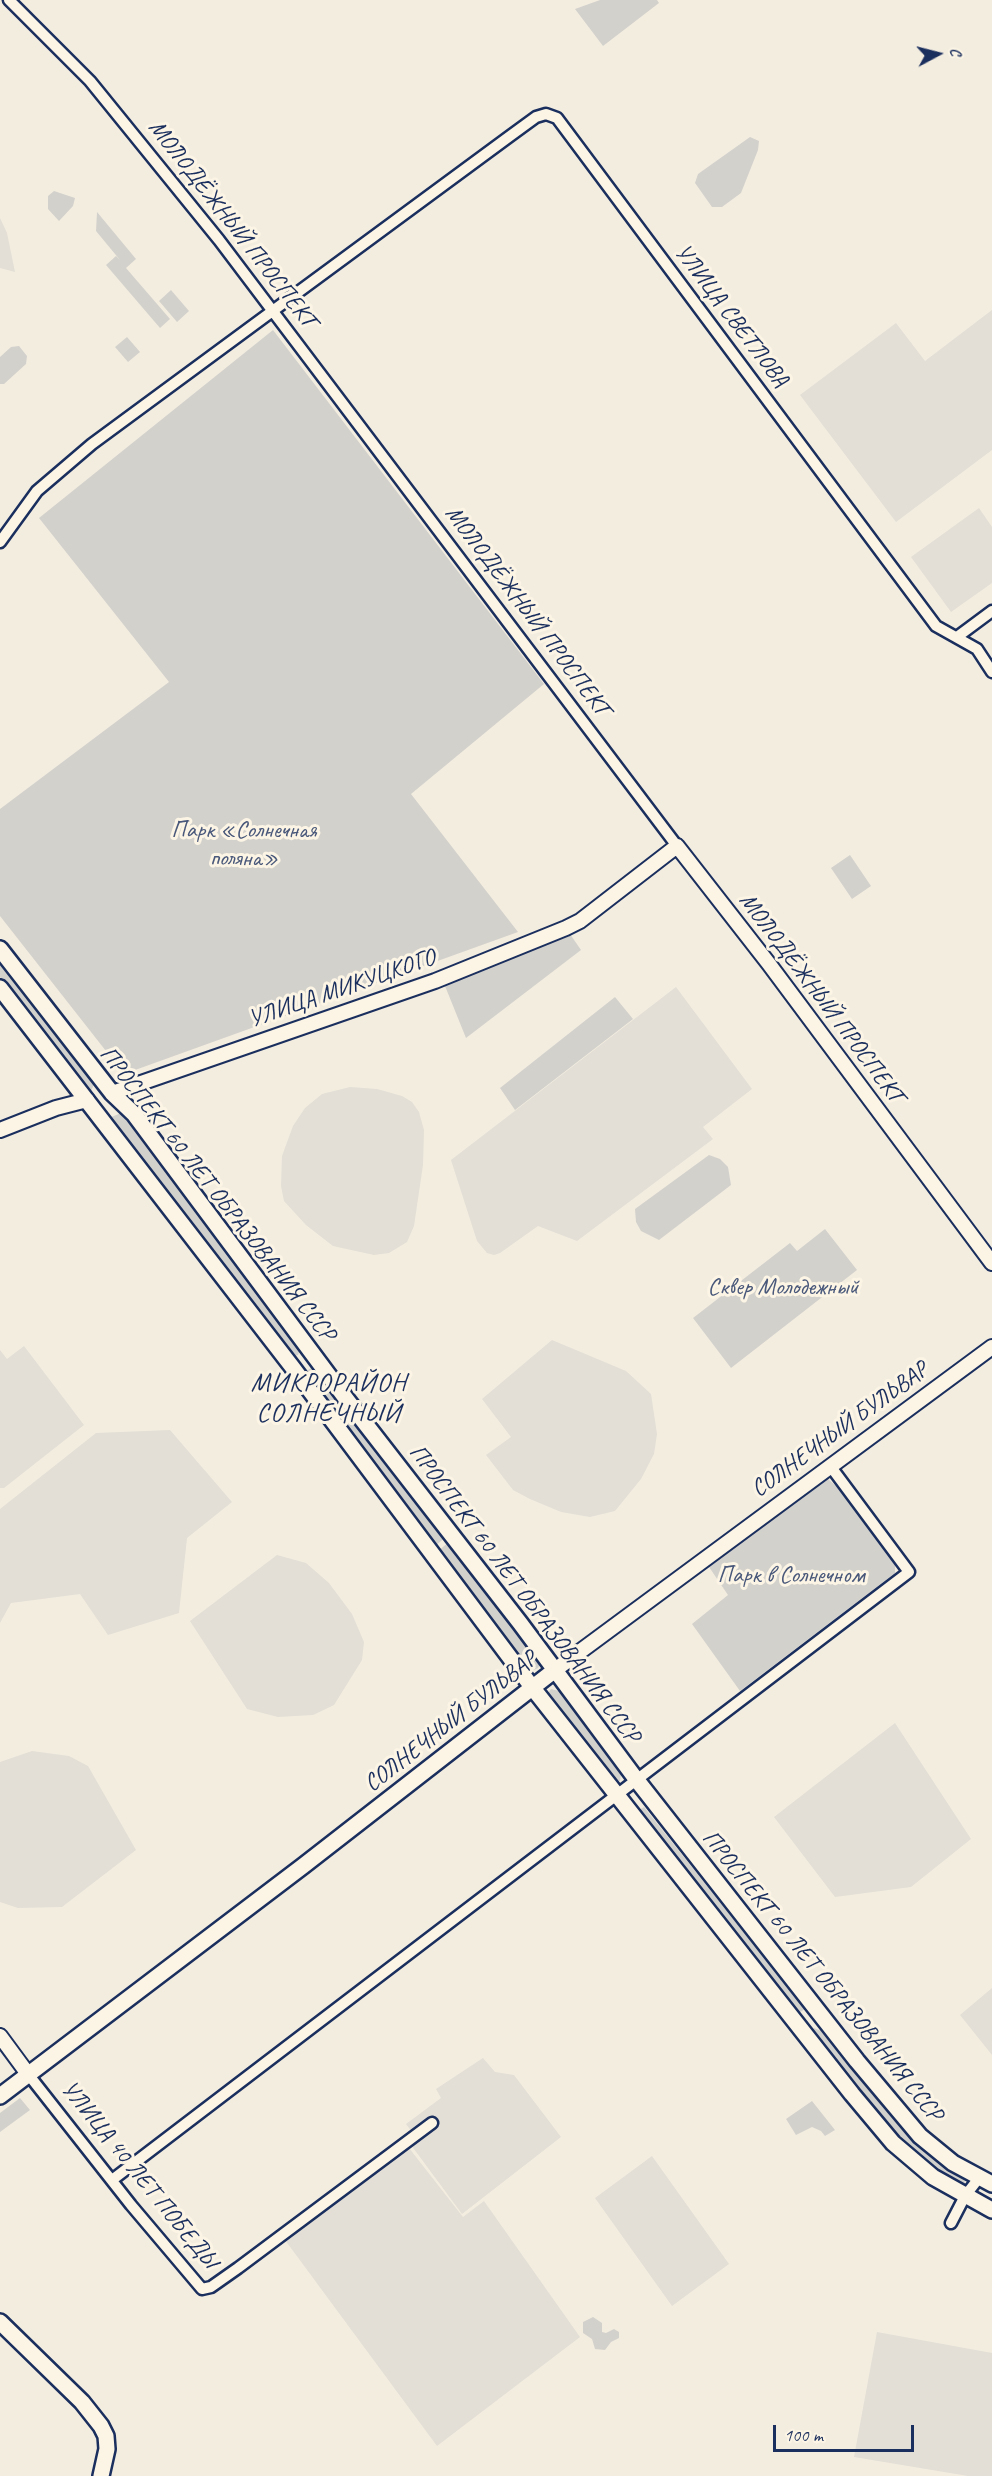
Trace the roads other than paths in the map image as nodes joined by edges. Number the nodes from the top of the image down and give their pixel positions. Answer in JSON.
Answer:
{"nodes":[{"id":1,"x":9,"y":0,"type":"edge"},
{"id":2,"x":273,"y":311,"type":"junction"},
{"id":3,"x":0,"y":542,"type":"edge"},
{"id":4,"x":992,"y":611,"type":"edge"},
{"id":5,"x":957,"y":637,"type":"junction"},
{"id":6,"x":992,"y":672,"type":"edge"},
{"id":7,"x":677,"y":846,"type":"junction"},
{"id":8,"x":0,"y":949,"type":"edge"},
{"id":9,"x":0,"y":988,"type":"edge"},
{"id":10,"x":112,"y":1093,"type":"junction"},
{"id":11,"x":87,"y":1100,"type":"junction"},
{"id":12,"x":0,"y":1130,"type":"edge"},
{"id":13,"x":992,"y":1263,"type":"edge"},
{"id":14,"x":992,"y":1347,"type":"edge"},
{"id":15,"x":312,"y":1354,"type":"junction"},
{"id":16,"x":293,"y":1368,"type":"junction"},
{"id":17,"x":831,"y":1467,"type":"junction"},
{"id":18,"x":555,"y":1670,"type":"junction"},
{"id":19,"x":532,"y":1687,"type":"junction"},
{"id":20,"x":636,"y":1779,"type":"junction"},
{"id":21,"x":617,"y":1795,"type":"junction"},
{"id":22,"x":820,"y":2015,"type":"junction"},
{"id":23,"x":799,"y":2026,"type":"junction"},
{"id":24,"x":0,"y":2036,"type":"edge"},
{"id":25,"x":28,"y":2074,"type":"junction"},
{"id":26,"x":0,"y":2096,"type":"edge"},
{"id":27,"x":432,"y":2123,"type":"dead end"},
{"id":28,"x":112,"y":2180,"type":"junction"},
{"id":29,"x":985,"y":2181,"type":"edge"},
{"id":30,"x":965,"y":2196,"type":"junction"},
{"id":31,"x":992,"y":2210,"type":"edge"},
{"id":32,"x":951,"y":2223,"type":"dead end"},
{"id":33,"x":0,"y":2322,"type":"edge"},
{"id":34,"x":101,"y":2476,"type":"edge"}],
"edges":[{"from":1,"to":2,"type":"street","name":"МОЛОДЁЖНЫЙ ПРОСПЕКТ"},
{"from":2,"to":3,"type":"street"},
{"from":2,"to":5,"type":"street","name":"УЛИЦА СВЕТЛОВА"},
{"from":2,"to":7,"type":"street","name":"МОЛОДЁЖНЫЙ ПРОСПЕКТ"},
{"from":4,"to":5,"type":"street"},
{"from":5,"to":6,"type":"street","name":"УЛИЦА СВЕТЛОВА"},
{"from":7,"to":10,"type":"street","name":"УЛИЦА МИКУЦКОГО"},
{"from":7,"to":13,"type":"street","name":"МОЛОДЁЖНЫЙ ПРОСПЕКТ"},
{"from":8,"to":10,"type":"main road","name":"ПРОСПЕКТ 60 ЛЕТ ОБРАЗОВАНИЯ СССР"},
{"from":9,"to":11,"type":"main road","name":"ПРОСПЕКТ 60 ЛЕТ ОБРАЗОВАНИЯ СССР"},
{"from":10,"to":11,"type":"main road","name":"УЛИЦА МИКУЦКОГО"},
{"from":10,"to":15,"type":"main road","name":"ПРОСПЕКТ 60 ЛЕТ ОБРАЗОВАНИЯ СССР"},
{"from":11,"to":12,"type":"street","name":"УЛИЦА МИКУЦКОГО"},
{"from":11,"to":16,"type":"main road","name":"ПРОСПЕКТ 60 ЛЕТ ОБРАЗОВАНИЯ СССР"},
{"from":14,"to":17,"type":"street","name":"СОЛНЕЧНЫЙ БУЛЬВАР"},
{"from":15,"to":16,"type":"main road"},
{"from":15,"to":18,"type":"main road","name":"ПРОСПЕКТ 60 ЛЕТ ОБРАЗОВАНИЯ СССР"},
{"from":16,"to":19,"type":"main road","name":"ПРОСПЕКТ 60 ЛЕТ ОБРАЗОВАНИЯ СССР"},
{"from":17,"to":18,"type":"street","name":"СОЛНЕЧНЫЙ БУЛЬВАР"},
{"from":17,"to":20,"type":"street"},
{"from":18,"to":19,"type":"main road","name":"СОЛНЕЧНЫЙ БУЛЬВАР"},
{"from":18,"to":20,"type":"main road","name":"ПРОСПЕКТ 60 ЛЕТ ОБРАЗОВАНИЯ СССР"},
{"from":19,"to":21,"type":"main road","name":"ПРОСПЕКТ 60 ЛЕТ ОБРАЗОВАНИЯ СССР"},
{"from":19,"to":25,"type":"main road","name":"СОЛНЕЧНЫЙ БУЛЬВАР"},
{"from":20,"to":21,"type":"street"},
{"from":20,"to":22,"type":"main road","name":"ПРОСПЕКТ 60 ЛЕТ ОБРАЗОВАНИЯ СССР"},
{"from":21,"to":23,"type":"main road","name":"ПРОСПЕКТ 60 ЛЕТ ОБРАЗОВАНИЯ СССР"},
{"from":21,"to":28,"type":"street"},
{"from":22,"to":23,"type":"main road"},
{"from":22,"to":29,"type":"main road","name":"ПРОСПЕКТ 60 ЛЕТ ОБРАЗОВАНИЯ СССР"},
{"from":23,"to":30,"type":"main road","name":"ПРОСПЕКТ 60 ЛЕТ ОБРАЗОВАНИЯ СССР"},
{"from":24,"to":25,"type":"street","name":"УЛИЦА 40 ЛЕТ ПОБЕДЫ"},
{"from":25,"to":26,"type":"main road","name":"СОЛНЕЧНЫЙ БУЛЬВАР"},
{"from":25,"to":28,"type":"street","name":"УЛИЦА 40 ЛЕТ ПОБЕДЫ"},
{"from":27,"to":28,"type":"street","name":"УЛИЦА 40 ЛЕТ ПОБЕДЫ"},
{"from":29,"to":30,"type":"street"},
{"from":30,"to":31,"type":"main road","name":"ПРОСПЕКТ 60 ЛЕТ ОБРАЗОВАНИЯ СССР"},
{"from":30,"to":32,"type":"street"},
{"from":33,"to":34,"type":"main road"}]}
